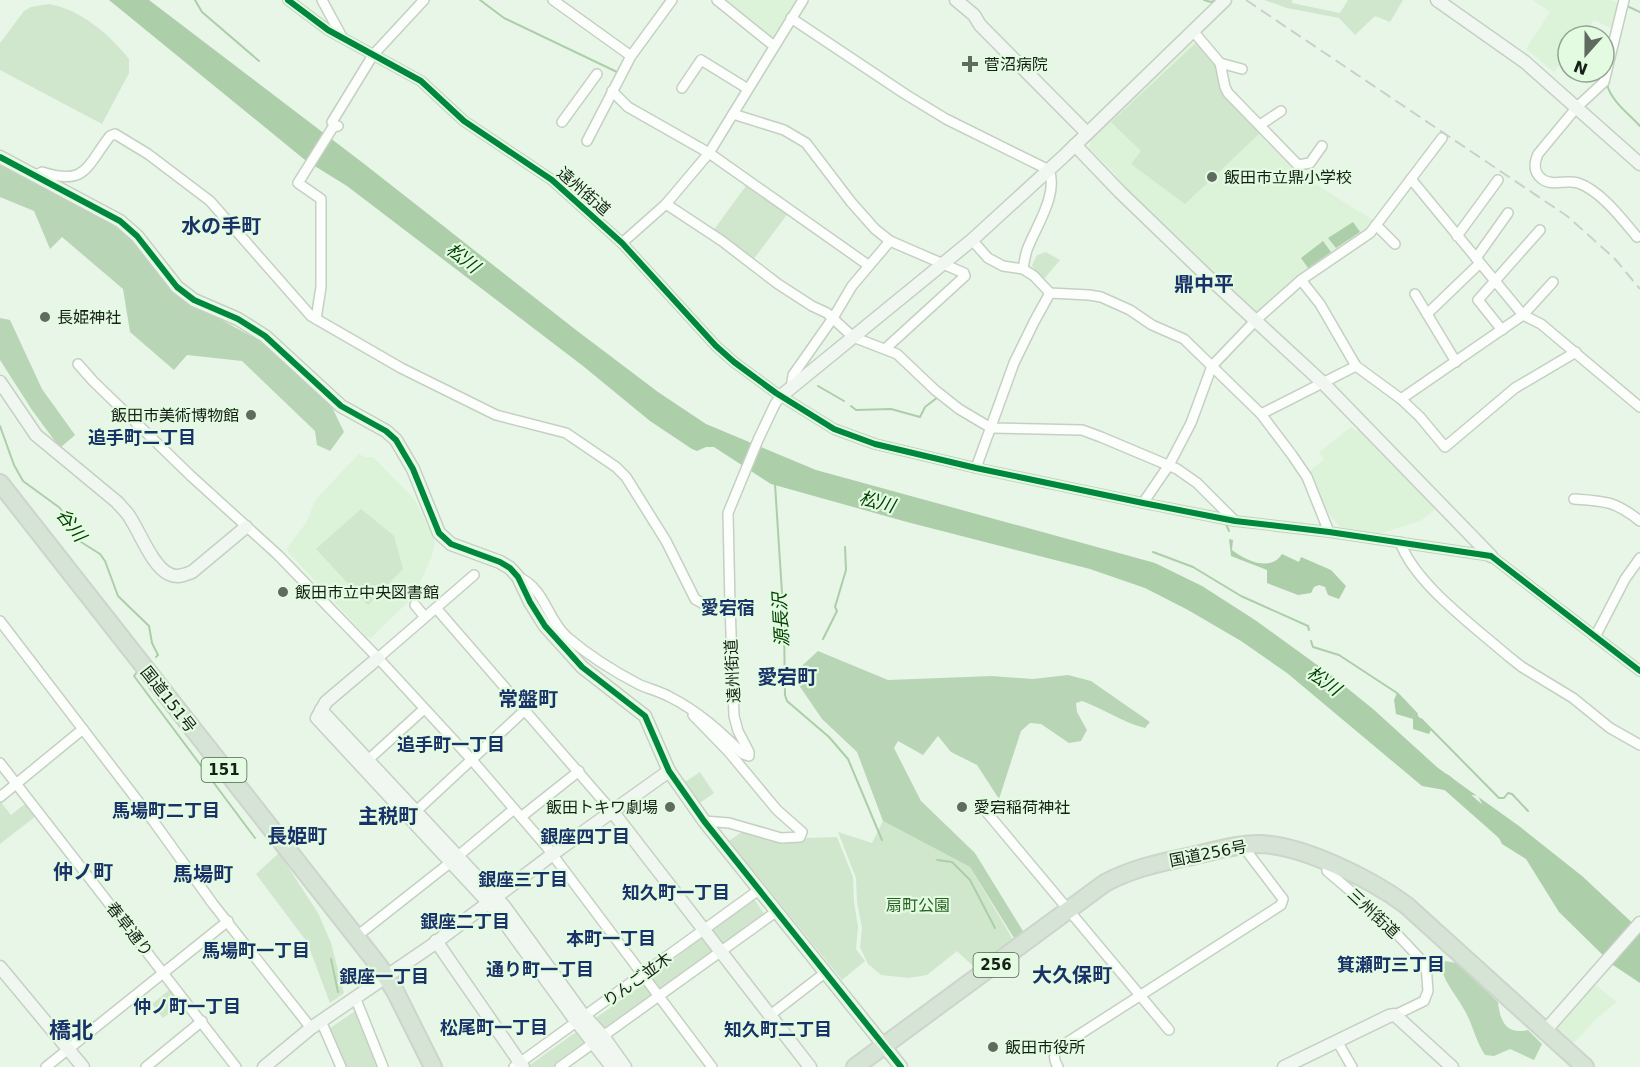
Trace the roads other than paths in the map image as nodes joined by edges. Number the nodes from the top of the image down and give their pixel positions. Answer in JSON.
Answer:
{"nodes":[{"id":1,"x":288,"y":0,"type":"edge"},
{"id":2,"x":322,"y":0,"type":"edge"},
{"id":3,"x":424,"y":0,"type":"edge"},
{"id":4,"x":553,"y":0,"type":"edge"},
{"id":5,"x":672,"y":0,"type":"edge"},
{"id":6,"x":717,"y":0,"type":"edge"},
{"id":7,"x":803,"y":0,"type":"edge"},
{"id":8,"x":956,"y":0,"type":"edge"},
{"id":9,"x":1225,"y":0,"type":"edge"},
{"id":10,"x":1437,"y":0,"type":"edge"},
{"id":11,"x":1624,"y":0,"type":"edge"},
{"id":12,"x":791,"y":18,"type":"junction"},
{"id":13,"x":1193,"y":32,"type":"junction"},
{"id":14,"x":343,"y":39,"type":"junction"},
{"id":15,"x":774,"y":46,"type":"junction"},
{"id":16,"x":373,"y":55,"type":"junction"},
{"id":17,"x":631,"y":56,"type":"junction"},
{"id":18,"x":1221,"y":63,"type":"junction"},
{"id":19,"x":1242,"y":69,"type":"dead end"},
{"id":20,"x":597,"y":74,"type":"dead end"},
{"id":21,"x":682,"y":88,"type":"dead end"},
{"id":22,"x":748,"y":89,"type":"junction"},
{"id":23,"x":612,"y":91,"type":"junction"},
{"id":24,"x":1577,"y":107,"type":"junction"},
{"id":25,"x":1281,"y":111,"type":"dead end"},
{"id":26,"x":733,"y":114,"type":"junction"},
{"id":27,"x":562,"y":122,"type":"dead end"},
{"id":28,"x":1260,"y":125,"type":"junction"},
{"id":29,"x":1087,"y":133,"type":"junction"},
{"id":30,"x":1442,"y":138,"type":"dead end"},
{"id":31,"x":587,"y":141,"type":"dead end"},
{"id":32,"x":1075,"y":146,"type":"junction"},
{"id":33,"x":1322,"y":146,"type":"dead end"},
{"id":34,"x":709,"y":153,"type":"junction"},
{"id":35,"x":0,"y":157,"type":"edge"},
{"id":36,"x":1640,"y":164,"type":"edge"},
{"id":37,"x":828,"y":170,"type":"junction"},
{"id":38,"x":1049,"y":170,"type":"junction"},
{"id":39,"x":36,"y":175,"type":"junction"},
{"id":40,"x":820,"y":178,"type":"dead end"},
{"id":41,"x":1411,"y":179,"type":"junction"},
{"id":42,"x":1498,"y":180,"type":"dead end"},
{"id":43,"x":666,"y":204,"type":"junction"},
{"id":44,"x":1508,"y":213,"type":"dead end"},
{"id":45,"x":1376,"y":225,"type":"junction"},
{"id":46,"x":1540,"y":230,"type":"dead end"},
{"id":47,"x":1457,"y":236,"type":"junction"},
{"id":48,"x":1637,"y":237,"type":"dead end"},
{"id":49,"x":890,"y":240,"type":"junction"},
{"id":50,"x":972,"y":240,"type":"junction"},
{"id":51,"x":622,"y":243,"type":"junction"},
{"id":52,"x":1395,"y":244,"type":"dead end"},
{"id":53,"x":1478,"y":261,"type":"junction"},
{"id":54,"x":944,"y":263,"type":"junction"},
{"id":55,"x":868,"y":265,"type":"junction"},
{"id":56,"x":1023,"y":269,"type":"junction"},
{"id":57,"x":1301,"y":280,"type":"junction"},
{"id":58,"x":1496,"y":282,"type":"junction"},
{"id":59,"x":1553,"y":282,"type":"dead end"},
{"id":60,"x":1050,"y":293,"type":"junction"},
{"id":61,"x":1415,"y":294,"type":"dead end"},
{"id":62,"x":1427,"y":314,"type":"junction"},
{"id":63,"x":1523,"y":315,"type":"junction"},
{"id":64,"x":833,"y":318,"type":"junction"},
{"id":65,"x":315,"y":319,"type":"junction"},
{"id":66,"x":1256,"y":320,"type":"junction"},
{"id":67,"x":1502,"y":330,"type":"junction"},
{"id":68,"x":853,"y":337,"type":"junction"},
{"id":69,"x":885,"y":349,"type":"junction"},
{"id":70,"x":1576,"y":352,"type":"junction"},
{"id":71,"x":1456,"y":362,"type":"junction"},
{"id":72,"x":78,"y":364,"type":"dead end"},
{"id":73,"x":1212,"y":366,"type":"junction"},
{"id":74,"x":1356,"y":366,"type":"junction"},
{"id":75,"x":0,"y":382,"type":"edge"},
{"id":76,"x":1323,"y":383,"type":"junction"},
{"id":77,"x":786,"y":392,"type":"junction"},
{"id":78,"x":1401,"y":399,"type":"junction"},
{"id":79,"x":1640,"y":407,"type":"edge"},
{"id":80,"x":1261,"y":414,"type":"junction"},
{"id":81,"x":991,"y":428,"type":"junction"},
{"id":82,"x":1169,"y":465,"type":"junction"},
{"id":83,"x":976,"y":468,"type":"junction"},
{"id":84,"x":0,"y":483,"type":"edge"},
{"id":85,"x":1574,"y":499,"type":"dead end"},
{"id":86,"x":1143,"y":503,"type":"junction"},
{"id":87,"x":1235,"y":521,"type":"junction"},
{"id":88,"x":1640,"y":522,"type":"edge"},
{"id":89,"x":246,"y":527,"type":"junction"},
{"id":90,"x":1329,"y":532,"type":"junction"},
{"id":91,"x":1400,"y":542,"type":"junction"},
{"id":92,"x":1491,"y":556,"type":"junction"},
{"id":93,"x":1640,"y":558,"type":"edge"},
{"id":94,"x":474,"y":575,"type":"dead end"},
{"id":95,"x":518,"y":577,"type":"junction"},
{"id":96,"x":415,"y":605,"type":"dead end"},
{"id":97,"x":730,"y":605,"type":"junction"},
{"id":98,"x":436,"y":609,"type":"junction"},
{"id":99,"x":425,"y":617,"type":"junction"},
{"id":100,"x":0,"y":621,"type":"edge"},
{"id":101,"x":1595,"y":637,"type":"junction"},
{"id":102,"x":378,"y":658,"type":"junction"},
{"id":103,"x":1625,"y":660,"type":"junction"},
{"id":104,"x":1640,"y":662,"type":"edge"},
{"id":105,"x":1640,"y":671,"type":"edge"},
{"id":106,"x":424,"y":709,"type":"junction"},
{"id":107,"x":525,"y":710,"type":"junction"},
{"id":108,"x":692,"y":710,"type":"junction"},
{"id":109,"x":319,"y":714,"type":"junction"},
{"id":110,"x":83,"y":729,"type":"junction"},
{"id":111,"x":1640,"y":745,"type":"edge"},
{"id":112,"x":368,"y":760,"type":"junction"},
{"id":113,"x":472,"y":760,"type":"junction"},
{"id":114,"x":0,"y":763,"type":"edge"},
{"id":115,"x":579,"y":771,"type":"junction"},
{"id":116,"x":669,"y":771,"type":"junction"},
{"id":117,"x":17,"y":784,"type":"junction"},
{"id":118,"x":0,"y":797,"type":"edge"},
{"id":119,"x":514,"y":809,"type":"junction"},
{"id":120,"x":984,"y":809,"type":"dead end"},
{"id":121,"x":612,"y":811,"type":"junction"},
{"id":122,"x":412,"y":815,"type":"junction"},
{"id":123,"x":521,"y":818,"type":"junction"},
{"id":124,"x":704,"y":821,"type":"junction"},
{"id":125,"x":1237,"y":846,"type":"junction"},
{"id":126,"x":552,"y":855,"type":"junction"},
{"id":127,"x":454,"y":859,"type":"junction"},
{"id":128,"x":1328,"y":863,"type":"junction"},
{"id":129,"x":760,"y":889,"type":"junction"},
{"id":130,"x":492,"y":900,"type":"junction"},
{"id":131,"x":777,"y":911,"type":"junction"},
{"id":132,"x":1069,"y":911,"type":"junction"},
{"id":133,"x":228,"y":921,"type":"junction"},
{"id":134,"x":1640,"y":923,"type":"edge"},
{"id":135,"x":704,"y":930,"type":"junction"},
{"id":136,"x":357,"y":936,"type":"junction"},
{"id":137,"x":436,"y":941,"type":"junction"},
{"id":138,"x":721,"y":952,"type":"junction"},
{"id":139,"x":0,"y":967,"type":"edge"},
{"id":140,"x":164,"y":972,"type":"junction"},
{"id":141,"x":826,"y":972,"type":"junction"},
{"id":142,"x":642,"y":976,"type":"junction"},
{"id":143,"x":387,"y":977,"type":"junction"},
{"id":144,"x":1139,"y":996,"type":"junction"},
{"id":145,"x":659,"y":997,"type":"junction"},
{"id":146,"x":353,"y":998,"type":"junction"},
{"id":147,"x":1395,"y":1015,"type":"junction"},
{"id":148,"x":769,"y":1016,"type":"junction"},
{"id":149,"x":581,"y":1019,"type":"junction"},
{"id":150,"x":202,"y":1021,"type":"junction"},
{"id":151,"x":321,"y":1021,"type":"junction"},
{"id":152,"x":1169,"y":1030,"type":"dead end"},
{"id":153,"x":1545,"y":1031,"type":"junction"},
{"id":154,"x":598,"y":1039,"type":"junction"},
{"id":155,"x":1337,"y":1041,"type":"junction"},
{"id":156,"x":885,"y":1046,"type":"junction"},
{"id":157,"x":68,"y":1050,"type":"junction"},
{"id":158,"x":519,"y":1065,"type":"edge"},
{"id":159,"x":46,"y":1067,"type":"edge"},
{"id":160,"x":83,"y":1067,"type":"edge"},
{"id":161,"x":146,"y":1067,"type":"edge"},
{"id":162,"x":236,"y":1067,"type":"edge"},
{"id":163,"x":264,"y":1067,"type":"edge"},
{"id":164,"x":341,"y":1067,"type":"edge"},
{"id":165,"x":383,"y":1067,"type":"edge"},
{"id":166,"x":433,"y":1067,"type":"edge"},
{"id":167,"x":560,"y":1067,"type":"edge"},
{"id":168,"x":612,"y":1067,"type":"edge"},
{"id":169,"x":625,"y":1067,"type":"edge"},
{"id":170,"x":712,"y":1067,"type":"edge"},
{"id":171,"x":810,"y":1067,"type":"edge"},
{"id":172,"x":855,"y":1067,"type":"edge"},
{"id":173,"x":901,"y":1067,"type":"edge"},
{"id":174,"x":1058,"y":1067,"type":"edge"},
{"id":175,"x":1284,"y":1067,"type":"edge"},
{"id":176,"x":1352,"y":1067,"type":"edge"},
{"id":177,"x":1452,"y":1067,"type":"edge"},
{"id":178,"x":1586,"y":1067,"type":"edge"}],
"edges":[{"from":1,"to":14,"type":"street","name":"遠州街道"},
{"from":2,"to":14,"type":"street"},
{"from":3,"to":16,"type":"street"},
{"from":4,"to":17,"type":"street"},
{"from":5,"to":17,"type":"street"},
{"from":6,"to":15,"type":"street"},
{"from":7,"to":12,"type":"street"},
{"from":8,"to":29,"type":"street"},
{"from":9,"to":13,"type":"street"},
{"from":10,"to":24,"type":"street"},
{"from":11,"to":24,"type":"street"},
{"from":12,"to":15,"type":"street"},
{"from":12,"to":38,"type":"street"},
{"from":13,"to":18,"type":"street"},
{"from":13,"to":29,"type":"street"},
{"from":14,"to":16,"type":"street","name":"遠州街道"},
{"from":15,"to":22,"type":"street"},
{"from":16,"to":51,"type":"street","name":"遠州街道"},
{"from":16,"to":65,"type":"street"},
{"from":17,"to":23,"type":"street"},
{"from":18,"to":19,"type":"street"},
{"from":18,"to":28,"type":"street"},
{"from":20,"to":27,"type":"street"},
{"from":21,"to":22,"type":"street"},
{"from":22,"to":26,"type":"street"},
{"from":23,"to":31,"type":"street"},
{"from":23,"to":34,"type":"street"},
{"from":24,"to":36,"type":"street"},
{"from":24,"to":48,"type":"street"},
{"from":25,"to":28,"type":"street"},
{"from":26,"to":34,"type":"street"},
{"from":26,"to":37,"type":"street"},
{"from":28,"to":33,"type":"street"},
{"from":29,"to":32,"type":"street"},
{"from":30,"to":41,"type":"street"},
{"from":32,"to":38,"type":"street"},
{"from":32,"to":66,"type":"street"},
{"from":34,"to":43,"type":"street"},
{"from":34,"to":55,"type":"street"},
{"from":35,"to":39,"type":"street"},
{"from":37,"to":40,"type":"street"},
{"from":37,"to":49,"type":"street"},
{"from":38,"to":50,"type":"street"},
{"from":38,"to":56,"type":"street"},
{"from":39,"to":65,"type":"street"},
{"from":39,"to":95,"type":"street"},
{"from":41,"to":45,"type":"street"},
{"from":41,"to":47,"type":"street"},
{"from":42,"to":47,"type":"street"},
{"from":43,"to":51,"type":"street"},
{"from":43,"to":64,"type":"street"},
{"from":44,"to":53,"type":"street"},
{"from":45,"to":52,"type":"street"},
{"from":45,"to":57,"type":"street"},
{"from":46,"to":58,"type":"street"},
{"from":47,"to":53,"type":"street"},
{"from":49,"to":54,"type":"street"},
{"from":49,"to":55,"type":"street"},
{"from":50,"to":54,"type":"street"},
{"from":50,"to":56,"type":"street"},
{"from":51,"to":77,"type":"street","name":"遠州街道"},
{"from":53,"to":58,"type":"street"},
{"from":53,"to":62,"type":"street"},
{"from":54,"to":68,"type":"street"},
{"from":54,"to":69,"type":"street"},
{"from":55,"to":64,"type":"street"},
{"from":56,"to":60,"type":"street"},
{"from":57,"to":66,"type":"street"},
{"from":57,"to":74,"type":"street"},
{"from":58,"to":63,"type":"street"},
{"from":58,"to":67,"type":"street"},
{"from":59,"to":63,"type":"street"},
{"from":60,"to":73,"type":"street"},
{"from":60,"to":81,"type":"street"},
{"from":61,"to":62,"type":"street"},
{"from":62,"to":71,"type":"street"},
{"from":63,"to":67,"type":"street"},
{"from":63,"to":70,"type":"street"},
{"from":64,"to":68,"type":"street"},
{"from":64,"to":77,"type":"street"},
{"from":65,"to":97,"type":"street"},
{"from":66,"to":73,"type":"street"},
{"from":66,"to":76,"type":"street"},
{"from":67,"to":71,"type":"street"},
{"from":68,"to":69,"type":"street"},
{"from":68,"to":77,"type":"street"},
{"from":69,"to":81,"type":"street"},
{"from":70,"to":78,"type":"street"},
{"from":70,"to":79,"type":"street"},
{"from":71,"to":78,"type":"street"},
{"from":72,"to":89,"type":"street"},
{"from":73,"to":80,"type":"street"},
{"from":73,"to":82,"type":"street"},
{"from":74,"to":76,"type":"street"},
{"from":74,"to":78,"type":"street"},
{"from":75,"to":89,"type":"street"},
{"from":76,"to":80,"type":"street"},
{"from":76,"to":92,"type":"street"},
{"from":77,"to":83,"type":"street"},
{"from":77,"to":97,"type":"street","name":"遠州街道"},
{"from":80,"to":90,"type":"street"},
{"from":81,"to":82,"type":"street"},
{"from":81,"to":83,"type":"street"},
{"from":82,"to":86,"type":"street"},
{"from":82,"to":87,"type":"street"},
{"from":83,"to":86,"type":"street"},
{"from":84,"to":136,"type":"highway","name":"国道151号","number":"151"},
{"from":85,"to":88,"type":"street"},
{"from":86,"to":87,"type":"street"},
{"from":87,"to":90,"type":"street"},
{"from":89,"to":102,"type":"street"},
{"from":90,"to":91,"type":"street"},
{"from":91,"to":92,"type":"street"},
{"from":91,"to":111,"type":"street"},
{"from":92,"to":101,"type":"street"},
{"from":93,"to":101,"type":"street"},
{"from":94,"to":98,"type":"street"},
{"from":95,"to":108,"type":"street"},
{"from":95,"to":116,"type":"street"},
{"from":96,"to":99,"type":"street"},
{"from":97,"to":108,"type":"street","name":"遠州街道"},
{"from":98,"to":99,"type":"street"},
{"from":98,"to":107,"type":"street"},
{"from":99,"to":102,"type":"street"},
{"from":100,"to":110,"type":"street"},
{"from":101,"to":103,"type":"street"},
{"from":102,"to":106,"type":"street"},
{"from":102,"to":109,"type":"street"},
{"from":103,"to":104,"type":"street"},
{"from":103,"to":105,"type":"street"},
{"from":106,"to":112,"type":"street"},
{"from":106,"to":113,"type":"street"},
{"from":107,"to":113,"type":"street"},
{"from":107,"to":115,"type":"street"},
{"from":108,"to":124,"type":"street"},
{"from":109,"to":112,"type":"street"},
{"from":109,"to":122,"type":"street"},
{"from":110,"to":117,"type":"street"},
{"from":110,"to":133,"type":"street"},
{"from":112,"to":122,"type":"street"},
{"from":113,"to":119,"type":"street"},
{"from":113,"to":122,"type":"street"},
{"from":114,"to":117,"type":"street","name":"春草通り"},
{"from":115,"to":121,"type":"street"},
{"from":115,"to":123,"type":"street"},
{"from":116,"to":121,"type":"street"},
{"from":116,"to":124,"type":"street"},
{"from":117,"to":118,"type":"street"},
{"from":117,"to":140,"type":"street","name":"春草通り"},
{"from":119,"to":123,"type":"street"},
{"from":119,"to":127,"type":"street"},
{"from":120,"to":132,"type":"street"},
{"from":121,"to":126,"type":"street"},
{"from":121,"to":135,"type":"street"},
{"from":122,"to":127,"type":"street"},
{"from":123,"to":126,"type":"street"},
{"from":124,"to":129,"type":"street"},
{"from":125,"to":128,"type":"highway","name":"国道256号","number":"256"},
{"from":125,"to":132,"type":"highway","name":"国道256号","number":"256"},
{"from":125,"to":144,"type":"street"},
{"from":126,"to":130,"type":"street"},
{"from":126,"to":142,"type":"street"},
{"from":127,"to":130,"type":"street"},
{"from":127,"to":136,"type":"street"},
{"from":128,"to":147,"type":"street","name":"三州街道"},
{"from":128,"to":153,"type":"highway","name":"国道256号","number":"256"},
{"from":129,"to":131,"type":"street"},
{"from":129,"to":135,"type":"street","name":"りんご並木"},
{"from":130,"to":137,"type":"street"},
{"from":130,"to":149,"type":"street"},
{"from":131,"to":138,"type":"street","name":"りんご並木"},
{"from":131,"to":141,"type":"street"},
{"from":132,"to":144,"type":"street"},
{"from":132,"to":156,"type":"highway","name":"国道256号","number":"256"},
{"from":133,"to":140,"type":"street"},
{"from":133,"to":151,"type":"street"},
{"from":134,"to":153,"type":"street"},
{"from":135,"to":138,"type":"street"},
{"from":135,"to":142,"type":"street","name":"りんご並木"},
{"from":136,"to":143,"type":"highway","name":"国道151号","number":"151"},
{"from":137,"to":143,"type":"street"},
{"from":137,"to":158,"type":"street"},
{"from":138,"to":145,"type":"street","name":"りんご並木"},
{"from":138,"to":148,"type":"street"},
{"from":139,"to":157,"type":"street"},
{"from":140,"to":150,"type":"street","name":"春草通り"},
{"from":140,"to":157,"type":"street"},
{"from":141,"to":148,"type":"street"},
{"from":141,"to":156,"type":"street"},
{"from":142,"to":145,"type":"street"},
{"from":142,"to":149,"type":"street","name":"りんご並木"},
{"from":143,"to":146,"type":"street"},
{"from":143,"to":166,"type":"highway","name":"国道151号","number":"151"},
{"from":144,"to":152,"type":"street"},
{"from":144,"to":174,"type":"street"},
{"from":145,"to":154,"type":"street","name":"りんご並木"},
{"from":145,"to":170,"type":"street"},
{"from":146,"to":151,"type":"street"},
{"from":146,"to":165,"type":"street"},
{"from":147,"to":155,"type":"street","name":"三州街道"},
{"from":147,"to":177,"type":"street"},
{"from":148,"to":171,"type":"street"},
{"from":149,"to":154,"type":"street"},
{"from":149,"to":158,"type":"street","name":"りんご並木"},
{"from":150,"to":161,"type":"street"},
{"from":150,"to":162,"type":"street","name":"春草通り"},
{"from":151,"to":163,"type":"street"},
{"from":151,"to":164,"type":"street"},
{"from":153,"to":178,"type":"highway","name":"国道256号","number":"256"},
{"from":154,"to":167,"type":"street","name":"りんご並木"},
{"from":154,"to":168,"type":"street"},
{"from":154,"to":169,"type":"street"},
{"from":155,"to":175,"type":"street","name":"三州街道"},
{"from":155,"to":176,"type":"street"},
{"from":156,"to":172,"type":"highway","name":"国道256号","number":"256"},
{"from":156,"to":173,"type":"street"},
{"from":157,"to":159,"type":"street"},
{"from":157,"to":160,"type":"street"}]}
